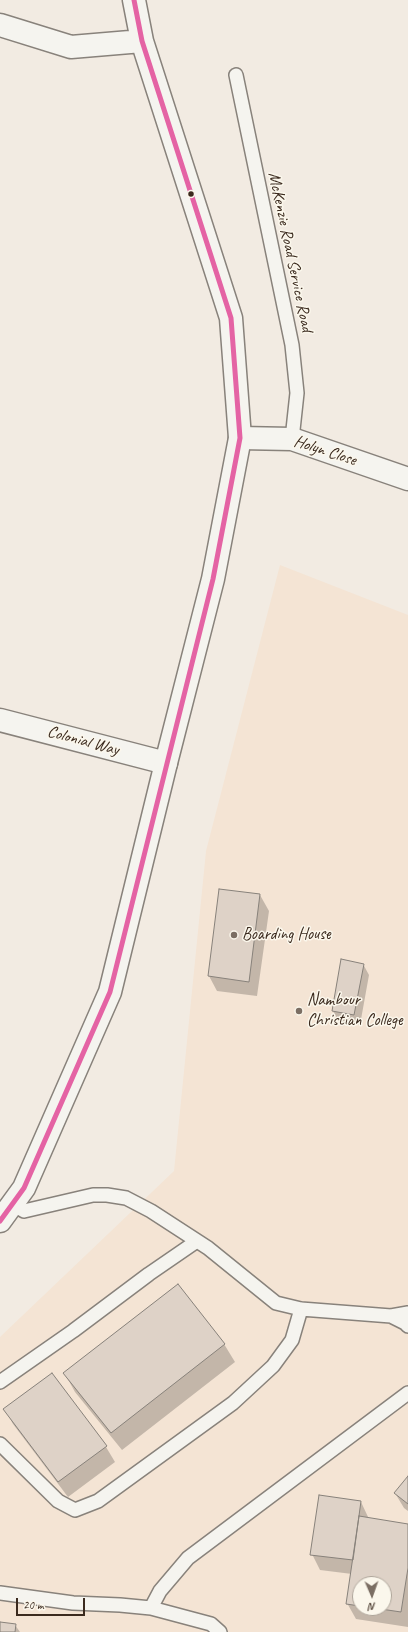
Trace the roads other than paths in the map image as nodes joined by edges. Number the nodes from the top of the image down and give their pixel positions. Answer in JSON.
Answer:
{"nodes":[{"id":1,"x":134,"y":0,"type":"edge"},
{"id":2,"x":0,"y":25,"type":"edge"},
{"id":3,"x":142,"y":41,"type":"junction"},
{"id":4,"x":236,"y":75,"type":"dead end"},
{"id":5,"x":240,"y":438,"type":"junction"},
{"id":6,"x":292,"y":438,"type":"junction"},
{"id":7,"x":408,"y":479,"type":"edge"},
{"id":8,"x":0,"y":720,"type":"edge"},
{"id":9,"x":166,"y":763,"type":"junction"},
{"id":10,"x":6,"y":1212,"type":"edge"},
{"id":11,"x":197,"y":1241,"type":"junction"},
{"id":12,"x":301,"y":1309,"type":"junction"},
{"id":13,"x":408,"y":1313,"type":"edge"},
{"id":14,"x":391,"y":1316,"type":"junction"},
{"id":15,"x":408,"y":1326,"type":"edge"},
{"id":16,"x":0,"y":1382,"type":"edge"},
{"id":17,"x":408,"y":1393,"type":"edge"},
{"id":18,"x":0,"y":1444,"type":"edge"},
{"id":19,"x":0,"y":1593,"type":"edge"},
{"id":20,"x":151,"y":1608,"type":"junction"},
{"id":21,"x":220,"y":1632,"type":"edge"}],
"edges":[{"from":1,"to":3,"type":"street"},
{"from":2,"to":3,"type":"street"},
{"from":3,"to":5,"type":"street"},
{"from":4,"to":6,"type":"lane","name":"McKenzie Road Service Road"},
{"from":5,"to":6,"type":"street","name":"Holyn Close"},
{"from":5,"to":9,"type":"street"},
{"from":6,"to":7,"type":"street","name":"Holyn Close"},
{"from":8,"to":9,"type":"street","name":"Colonial Way"},
{"from":9,"to":10,"type":"street"},
{"from":10,"to":11,"type":"lane"},
{"from":11,"to":12,"type":"lane"},
{"from":11,"to":16,"type":"lane"},
{"from":12,"to":14,"type":"lane"},
{"from":12,"to":18,"type":"lane"},
{"from":13,"to":14,"type":"lane"},
{"from":14,"to":15,"type":"lane"},
{"from":17,"to":20,"type":"lane"},
{"from":19,"to":20,"type":"lane"},
{"from":20,"to":21,"type":"lane"}]}
